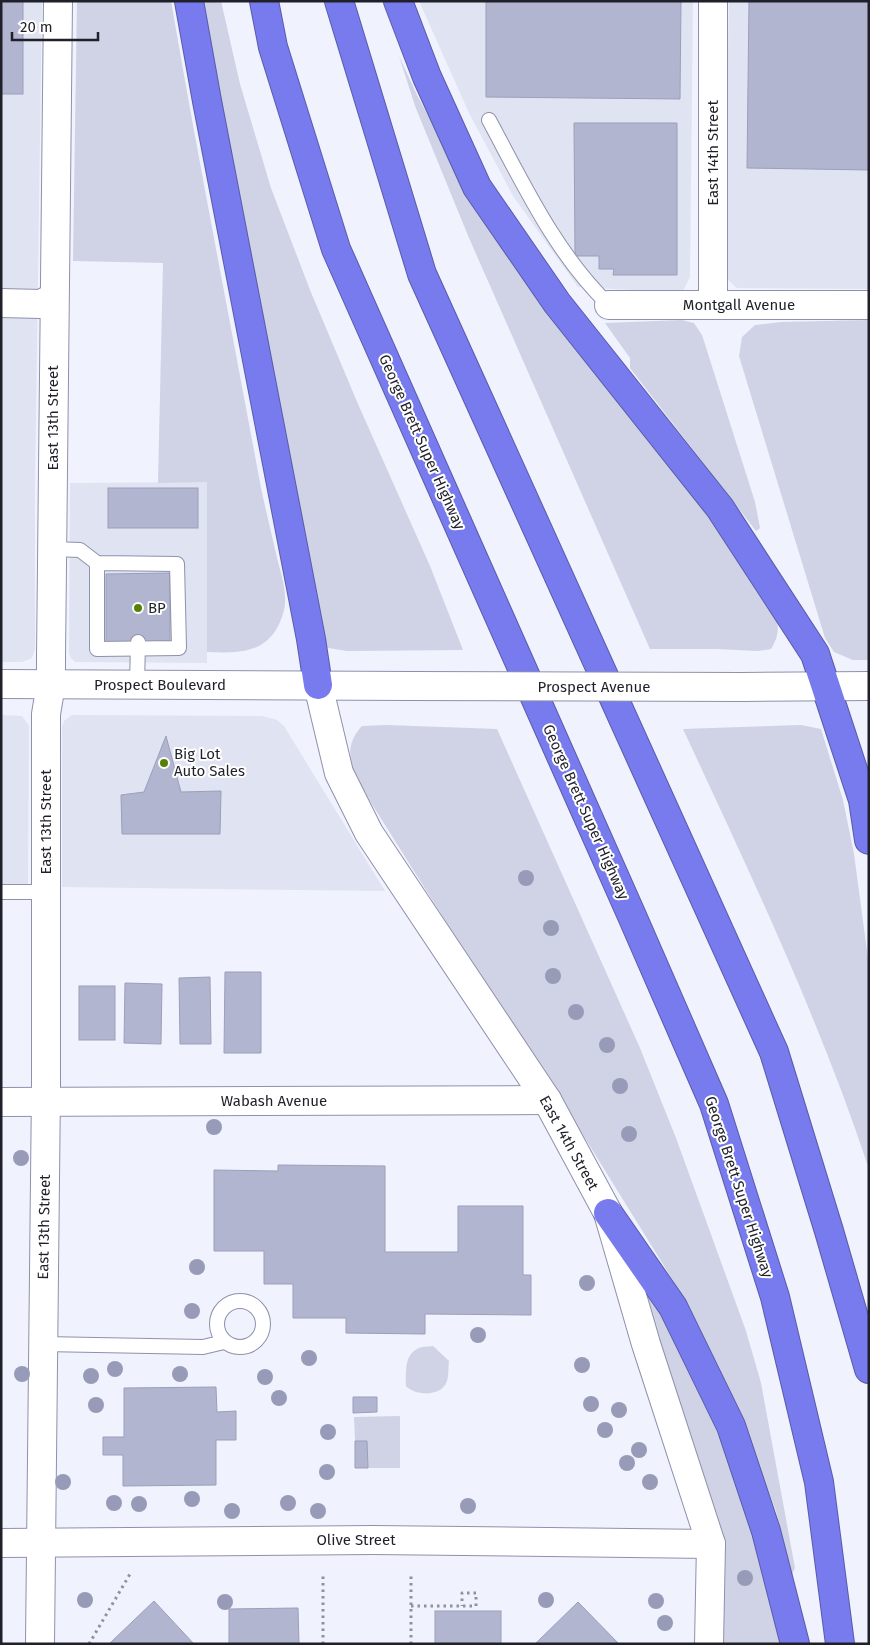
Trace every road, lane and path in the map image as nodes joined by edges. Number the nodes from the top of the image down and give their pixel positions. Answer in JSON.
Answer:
{"nodes":[{"id":1,"x":58,"y":1,"type":"edge"},
{"id":2,"x":190,"y":1,"type":"edge"},
{"id":3,"x":264,"y":1,"type":"edge"},
{"id":4,"x":339,"y":1,"type":"edge"},
{"id":5,"x":398,"y":1,"type":"edge"},
{"id":6,"x":713,"y":1,"type":"edge"},
{"id":7,"x":489,"y":120,"type":"dead end"},
{"id":8,"x":54,"y":297,"type":"junction"},
{"id":9,"x":1,"y":304,"type":"edge"},
{"id":10,"x":713,"y":304,"type":"junction"},
{"id":11,"x":609,"y":305,"type":"joint"},
{"id":12,"x":869,"y":305,"type":"edge"},
{"id":13,"x":53,"y":549,"type":"junction"},
{"id":14,"x":97,"y":563,"type":"junction"},
{"id":15,"x":138,"y":646,"type":"junction"},
{"id":16,"x":1,"y":684,"type":"edge"},
{"id":17,"x":51,"y":684,"type":"junction"},
{"id":18,"x":318,"y":685,"type":"junction"},
{"id":19,"x":138,"y":686,"type":"junction"},
{"id":20,"x":825,"y":686,"type":"junction"},
{"id":21,"x":869,"y":686,"type":"edge"},
{"id":22,"x":869,"y":764,"type":"edge"},
{"id":23,"x":863,"y":800,"type":"junction"},
{"id":24,"x":869,"y":840,"type":"edge"},
{"id":25,"x":1,"y":892,"type":"edge"},
{"id":26,"x":46,"y":892,"type":"junction"},
{"id":27,"x":547,"y":1100,"type":"junction"},
{"id":28,"x":1,"y":1102,"type":"edge"},
{"id":29,"x":46,"y":1102,"type":"junction"},
{"id":30,"x":608,"y":1213,"type":"junction"},
{"id":31,"x":224,"y":1342,"type":"dead end"},
{"id":32,"x":43,"y":1344,"type":"junction"},
{"id":33,"x":869,"y":1369,"type":"edge"},
{"id":34,"x":1,"y":1543,"type":"edge"},
{"id":35,"x":40,"y":1544,"type":"junction"},
{"id":36,"x":711,"y":1544,"type":"junction"},
{"id":37,"x":130,"y":1574,"type":"dead end"},
{"id":38,"x":323,"y":1575,"type":"dead end"},
{"id":39,"x":411,"y":1576,"type":"dead end"},
{"id":40,"x":411,"y":1606,"type":"junction"},
{"id":41,"x":462,"y":1606,"type":"junction"},
{"id":42,"x":40,"y":1644,"type":"edge"},
{"id":43,"x":89,"y":1644,"type":"edge"},
{"id":44,"x":323,"y":1644,"type":"edge"},
{"id":45,"x":411,"y":1644,"type":"edge"},
{"id":46,"x":709,"y":1644,"type":"edge"},
{"id":47,"x":795,"y":1644,"type":"edge"},
{"id":48,"x":840,"y":1644,"type":"edge"}],
"edges":[{"from":1,"to":8,"type":"street","name":"East 13th Street"},
{"from":2,"to":18,"type":"highway"},
{"from":3,"to":48,"type":"highway","name":"George Brett Super Highway"},
{"from":4,"to":33,"type":"highway"},
{"from":5,"to":20,"type":"highway"},
{"from":6,"to":10,"type":"street","name":"East 14th Street"},
{"from":7,"to":11,"type":"lane"},
{"from":8,"to":9,"type":"street"},
{"from":8,"to":13,"type":"street","name":"East 13th Street"},
{"from":10,"to":11,"type":"street","name":"Montgall Avenue"},
{"from":10,"to":12,"type":"street","name":"Montgall Avenue"},
{"from":13,"to":14,"type":"lane"},
{"from":13,"to":17,"type":"street","name":"East 13th Street"},
{"from":14,"to":15,"type":"lane"},
{"from":14,"to":15,"type":"lane"},
{"from":15,"to":19,"type":"lane"},
{"from":16,"to":17,"type":"street","name":"Prospect Boulevard"},
{"from":17,"to":19,"type":"street","name":"Prospect Boulevard"},
{"from":17,"to":26,"type":"street","name":"East 13th Street"},
{"from":18,"to":19,"type":"street","name":"Prospect Boulevard"},
{"from":18,"to":20,"type":"street","name":"Prospect Avenue","bridge":true},
{"from":18,"to":27,"type":"street","name":"East 14th Street"},
{"from":20,"to":21,"type":"street","name":"Prospect Avenue"},
{"from":20,"to":23,"type":"highway"},
{"from":22,"to":23,"type":"highway"},
{"from":23,"to":24,"type":"highway"},
{"from":25,"to":26,"type":"lane"},
{"from":26,"to":29,"type":"street","name":"East 13th Street"},
{"from":27,"to":29,"type":"street","name":"Wabash Avenue"},
{"from":27,"to":30,"type":"street","name":"East 14th Street"},
{"from":28,"to":29,"type":"street","name":"Wabash Avenue"},
{"from":29,"to":32,"type":"street","name":"East 13th Street"},
{"from":30,"to":36,"type":"street","name":"East 14th Street"},
{"from":30,"to":47,"type":"highway"},
{"from":31,"to":32,"type":"lane"},
{"from":32,"to":35,"type":"street","name":"East 13th Street"},
{"from":34,"to":35,"type":"street","name":"Olive Street"},
{"from":35,"to":36,"type":"street","name":"Olive Street"},
{"from":35,"to":42,"type":"street","name":"East 13th Street"},
{"from":36,"to":46,"type":"street","name":"East 14th Street"},
{"from":37,"to":43,"type":"path"},
{"from":38,"to":44,"type":"path"},
{"from":39,"to":40,"type":"path"},
{"from":40,"to":41,"type":"path"},
{"from":40,"to":45,"type":"path"},
{"from":41,"to":41,"type":"path"}]}
